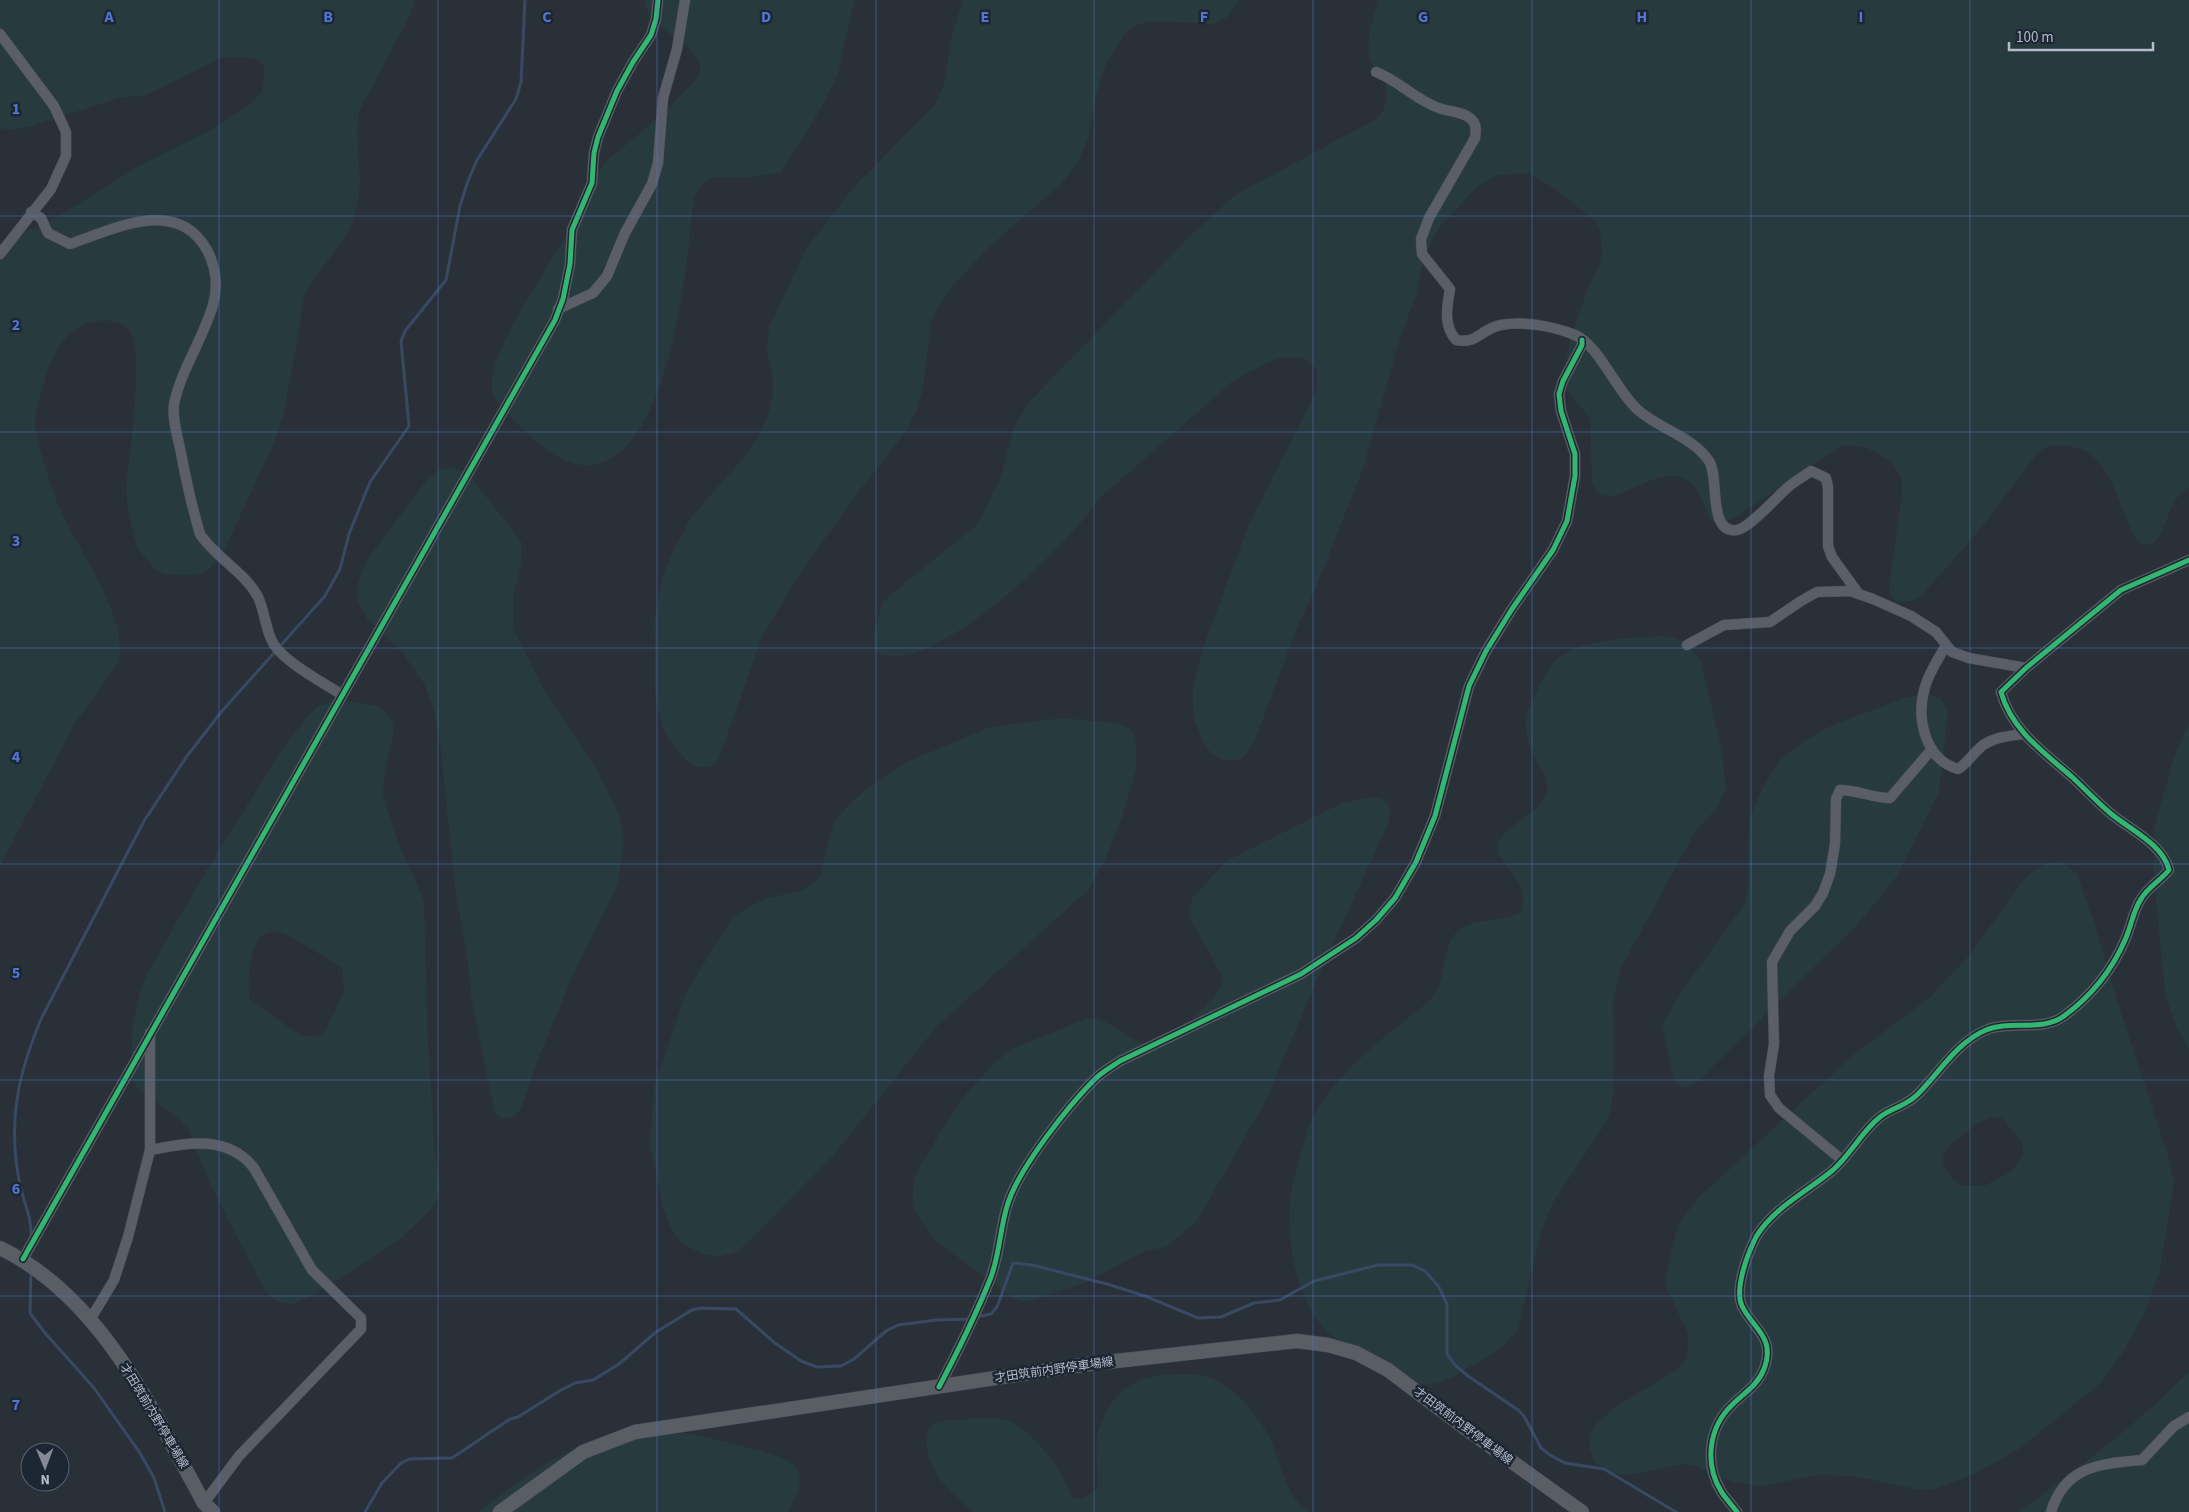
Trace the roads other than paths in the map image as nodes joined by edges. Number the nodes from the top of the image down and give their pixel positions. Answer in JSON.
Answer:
{"nodes":[{"id":1,"x":658,"y":0,"type":"edge"},
{"id":2,"x":686,"y":0,"type":"edge"},
{"id":3,"x":0,"y":34,"type":"edge"},
{"id":4,"x":1376,"y":72,"type":"dead end"},
{"id":5,"x":31,"y":212,"type":"junction"},
{"id":6,"x":0,"y":254,"type":"edge"},
{"id":7,"x":558,"y":309,"type":"junction"},
{"id":8,"x":1582,"y":340,"type":"junction"},
{"id":9,"x":2189,"y":560,"type":"edge"},
{"id":10,"x":1858,"y":593,"type":"junction"},
{"id":11,"x":1946,"y":644,"type":"junction"},
{"id":12,"x":1687,"y":645,"type":"dead end"},
{"id":13,"x":2026,"y":668,"type":"junction"},
{"id":14,"x":342,"y":695,"type":"junction"},
{"id":15,"x":2024,"y":734,"type":"junction"},
{"id":16,"x":1932,"y":749,"type":"junction"},
{"id":17,"x":150,"y":1032,"type":"junction"},
{"id":18,"x":150,"y":1150,"type":"junction"},
{"id":19,"x":1842,"y":1160,"type":"junction"},
{"id":20,"x":0,"y":1248,"type":"edge"},
{"id":21,"x":23,"y":1259,"type":"junction"},
{"id":22,"x":90,"y":1320,"type":"junction"},
{"id":23,"x":939,"y":1387,"type":"junction"},
{"id":24,"x":2189,"y":1417,"type":"edge"},
{"id":25,"x":208,"y":1507,"type":"edge"},
{"id":26,"x":500,"y":1512,"type":"edge"},
{"id":27,"x":1582,"y":1512,"type":"edge"},
{"id":28,"x":1737,"y":1512,"type":"edge"},
{"id":29,"x":2051,"y":1512,"type":"edge"}],
"edges":[{"from":1,"to":7,"type":"street"},
{"from":2,"to":7,"type":"street"},
{"from":3,"to":5,"type":"street"},
{"from":4,"to":8,"type":"street"},
{"from":5,"to":6,"type":"street"},
{"from":5,"to":14,"type":"street"},
{"from":7,"to":14,"type":"street"},
{"from":8,"to":10,"type":"street"},
{"from":8,"to":23,"type":"street"},
{"from":9,"to":13,"type":"street"},
{"from":10,"to":11,"type":"street"},
{"from":10,"to":12,"type":"street"},
{"from":11,"to":13,"type":"street"},
{"from":11,"to":16,"type":"street"},
{"from":13,"to":15,"type":"street"},
{"from":14,"to":17,"type":"street"},
{"from":15,"to":16,"type":"street"},
{"from":15,"to":19,"type":"street"},
{"from":16,"to":19,"type":"street"},
{"from":17,"to":18,"type":"street"},
{"from":17,"to":21,"type":"street"},
{"from":18,"to":22,"type":"street"},
{"from":18,"to":25,"type":"street"},
{"from":19,"to":28,"type":"street"},
{"from":20,"to":21,"type":"main road","name":"才田筑前内野停車場線"},
{"from":21,"to":22,"type":"main road","name":"才田筑前内野停車場線"},
{"from":22,"to":25,"type":"main road","name":"才田筑前内野停車場線"},
{"from":23,"to":26,"type":"main road","name":"才田筑前内野停車場線"},
{"from":23,"to":27,"type":"main road","name":"才田筑前内野停車場線"},
{"from":24,"to":29,"type":"street"}]}
